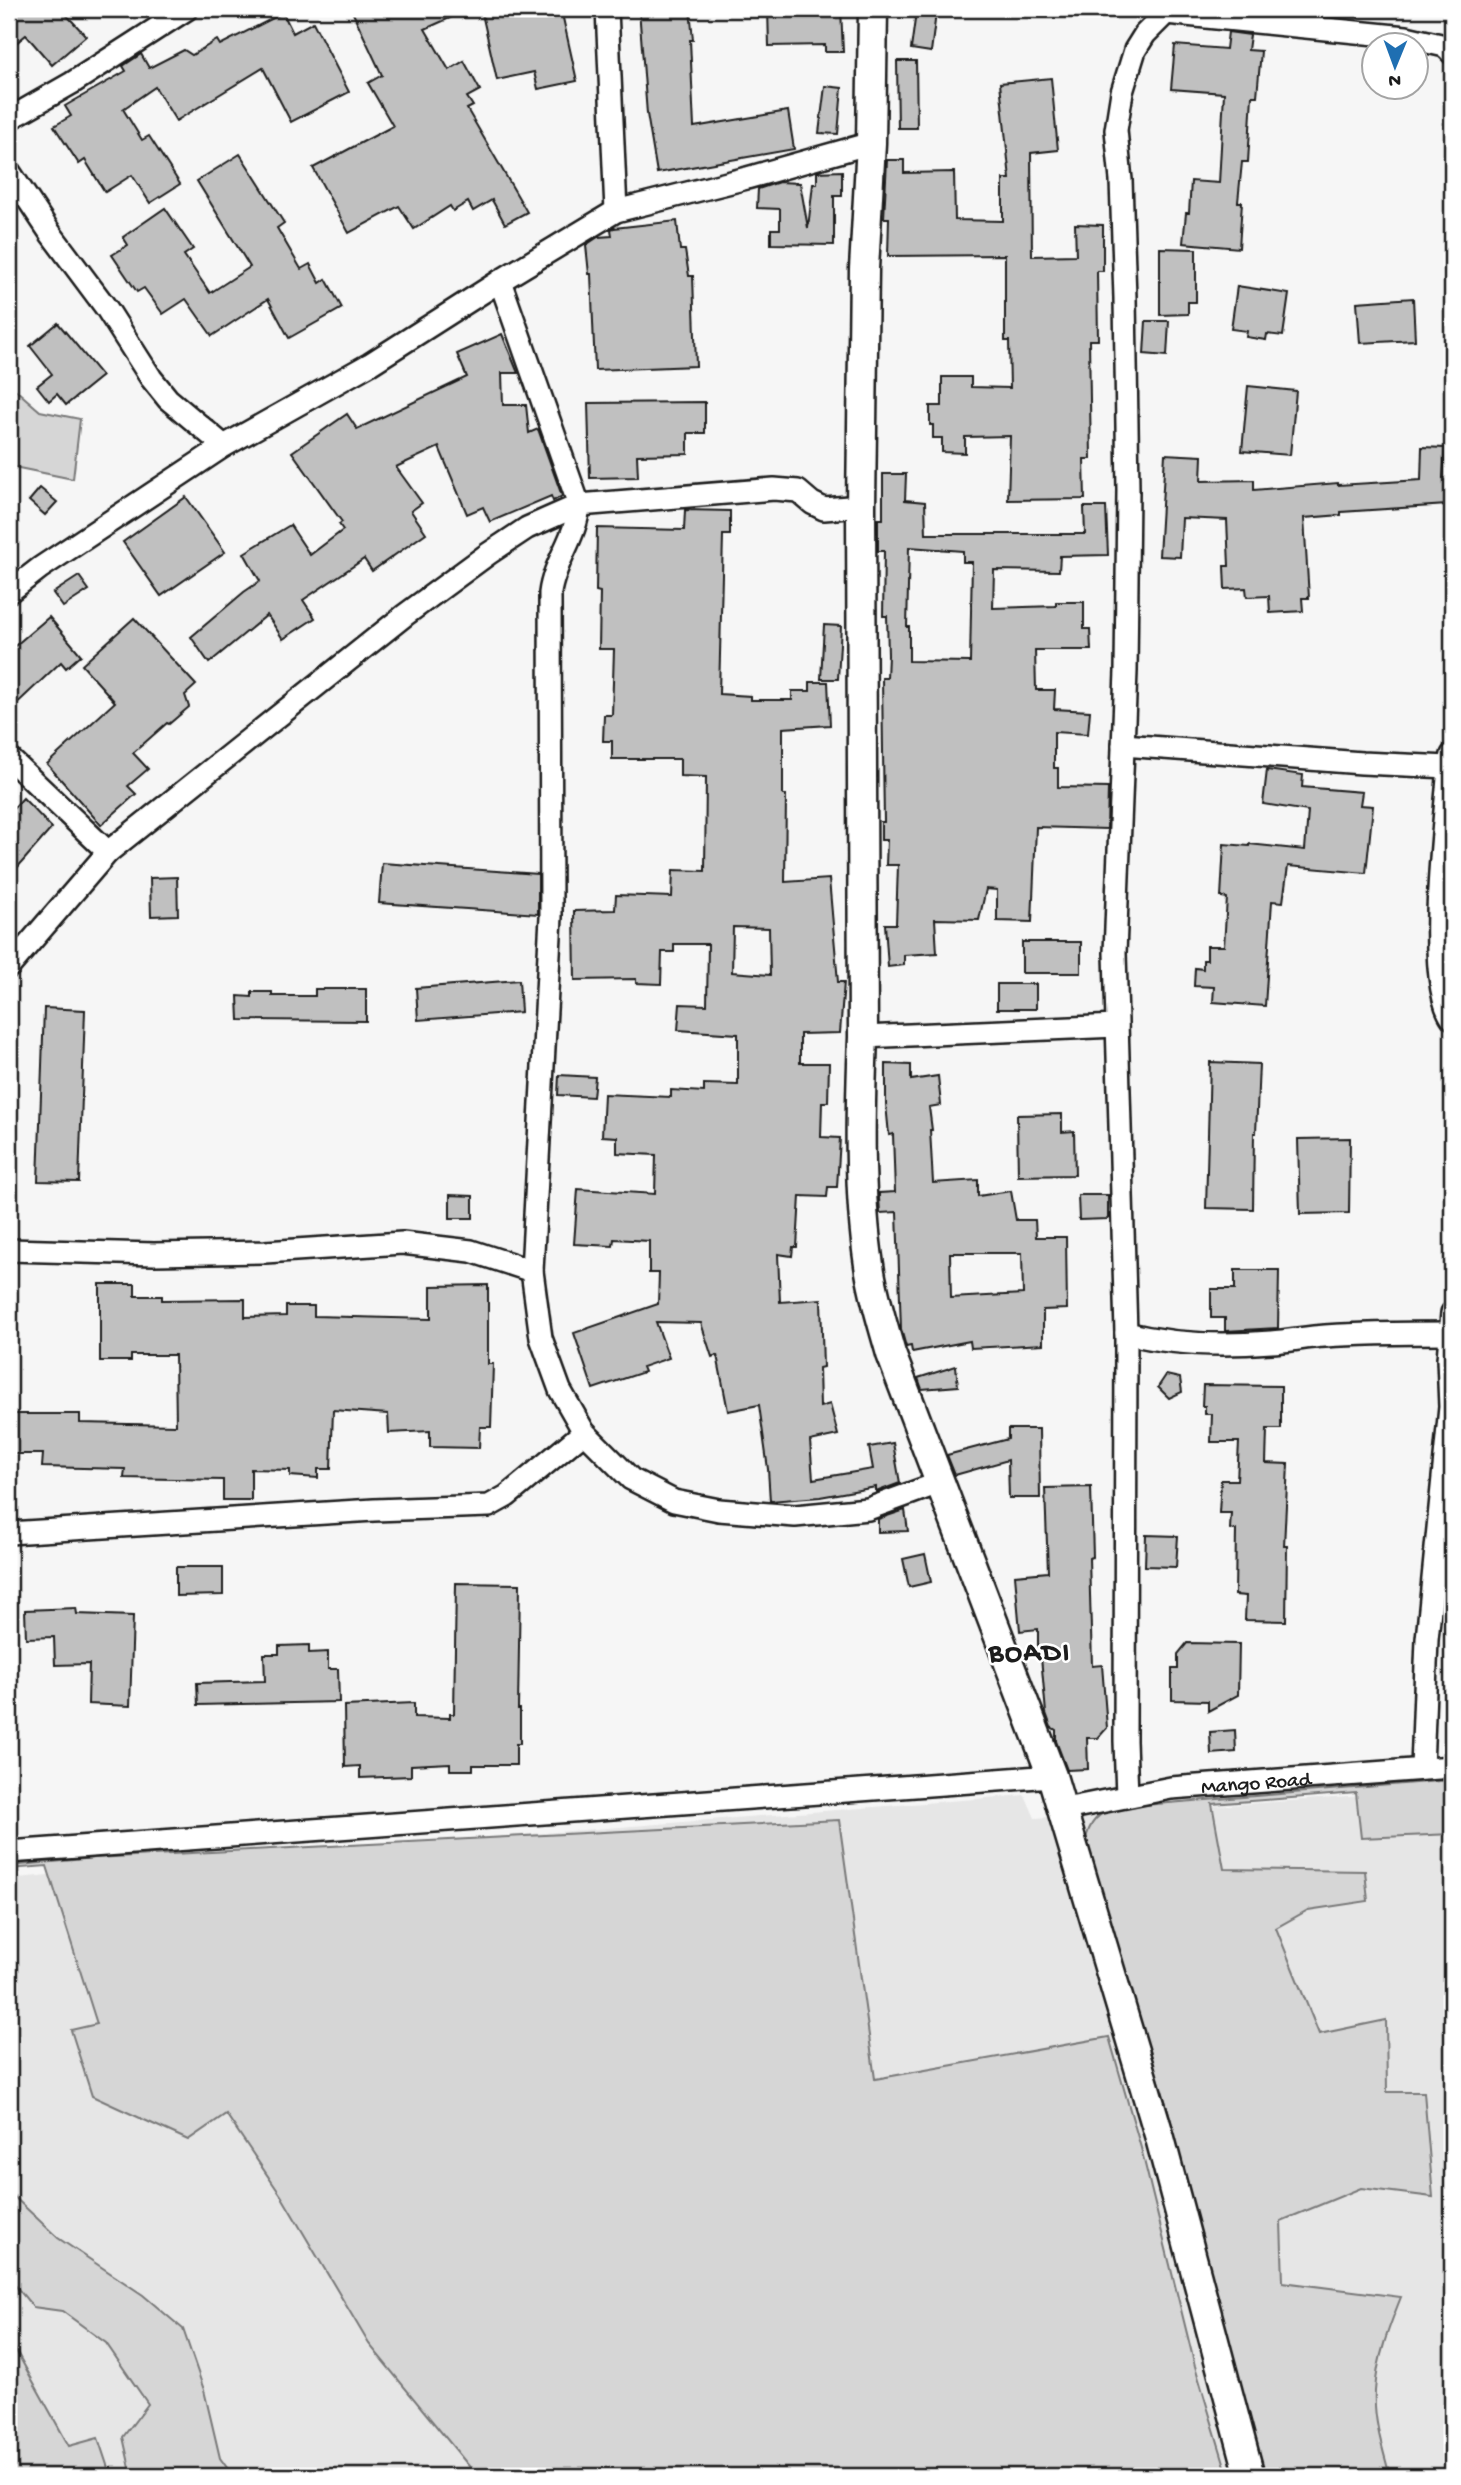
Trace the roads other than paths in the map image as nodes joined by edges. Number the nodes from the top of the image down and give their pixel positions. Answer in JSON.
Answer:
{"nodes":[{"id":1,"x":187,"y":9,"type":"edge"},
{"id":2,"x":607,"y":9,"type":"edge"},
{"id":3,"x":873,"y":9,"type":"edge"},
{"id":4,"x":1167,"y":11,"type":"edge"},
{"id":5,"x":1452,"y":53,"type":"edge"},
{"id":6,"x":9,"y":120,"type":"edge"},
{"id":7,"x":871,"y":143,"type":"junction"},
{"id":8,"x":9,"y":171,"type":"edge"},
{"id":9,"x":616,"y":211,"type":"junction"},
{"id":10,"x":500,"y":281,"type":"junction"},
{"id":11,"x":224,"y":446,"type":"junction"},
{"id":12,"x":579,"y":505,"type":"junction"},
{"id":13,"x":861,"y":506,"type":"junction"},
{"id":14,"x":9,"y":592,"type":"edge"},
{"id":15,"x":1123,"y":745,"type":"junction"},
{"id":16,"x":9,"y":758,"type":"edge"},
{"id":17,"x":1451,"y":760,"type":"edge"},
{"id":18,"x":108,"y":852,"type":"junction"},
{"id":19,"x":9,"y":967,"type":"edge"},
{"id":20,"x":1452,"y":1018,"type":"edge"},
{"id":21,"x":1117,"y":1026,"type":"junction"},
{"id":22,"x":863,"y":1037,"type":"junction"},
{"id":23,"x":9,"y":1250,"type":"edge"},
{"id":24,"x":532,"y":1271,"type":"junction"},
{"id":25,"x":1451,"y":1323,"type":"edge"},
{"id":26,"x":1126,"y":1333,"type":"junction"},
{"id":27,"x":584,"y":1432,"type":"junction"},
{"id":28,"x":939,"y":1483,"type":"junction"},
{"id":29,"x":9,"y":1533,"type":"edge"},
{"id":30,"x":1452,"y":1767,"type":"edge"},
{"id":31,"x":1422,"y":1768,"type":"junction"},
{"id":32,"x":1052,"y":1776,"type":"junction"},
{"id":33,"x":1128,"y":1796,"type":"junction"},
{"id":34,"x":1062,"y":1807,"type":"junction"},
{"id":35,"x":9,"y":1852,"type":"edge"},
{"id":36,"x":1250,"y":2476,"type":"edge"}],
"edges":[{"from":1,"to":6,"type":"street"},
{"from":2,"to":9,"type":"street"},
{"from":3,"to":7,"type":"street"},
{"from":4,"to":5,"type":"street"},
{"from":4,"to":15,"type":"street"},
{"from":7,"to":9,"type":"street"},
{"from":7,"to":13,"type":"street"},
{"from":8,"to":11,"type":"street"},
{"from":9,"to":10,"type":"street"},
{"from":10,"to":11,"type":"street"},
{"from":10,"to":12,"type":"street"},
{"from":11,"to":14,"type":"street"},
{"from":12,"to":13,"type":"street"},
{"from":12,"to":18,"type":"street"},
{"from":12,"to":24,"type":"street"},
{"from":13,"to":22,"type":"street"},
{"from":15,"to":17,"type":"street"},
{"from":15,"to":21,"type":"street"},
{"from":16,"to":18,"type":"street"},
{"from":17,"to":20,"type":"street"},
{"from":18,"to":19,"type":"street"},
{"from":21,"to":22,"type":"street"},
{"from":21,"to":26,"type":"street"},
{"from":22,"to":28,"type":"street"},
{"from":23,"to":24,"type":"street"},
{"from":24,"to":27,"type":"street"},
{"from":25,"to":26,"type":"street"},
{"from":25,"to":31,"type":"street"},
{"from":26,"to":33,"type":"street"},
{"from":27,"to":28,"type":"street"},
{"from":27,"to":29,"type":"street"},
{"from":28,"to":32,"type":"street"},
{"from":30,"to":31,"type":"street","name":"Mango Road"},
{"from":31,"to":33,"type":"street","name":"Mango Road"},
{"from":32,"to":34,"type":"street"},
{"from":32,"to":35,"type":"street"},
{"from":33,"to":34,"type":"street","name":"Mango Road"},
{"from":34,"to":36,"type":"street"}]}
